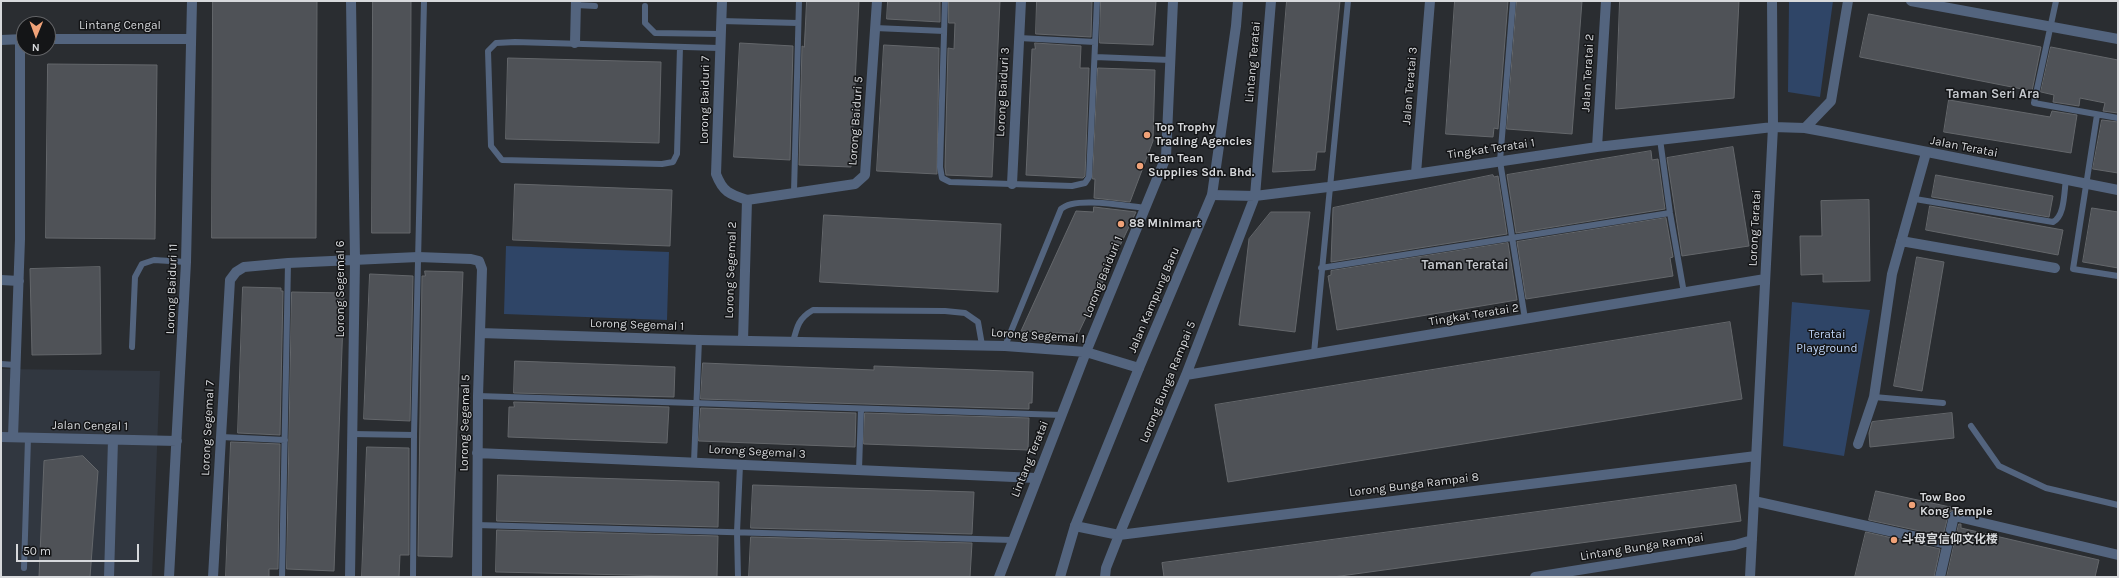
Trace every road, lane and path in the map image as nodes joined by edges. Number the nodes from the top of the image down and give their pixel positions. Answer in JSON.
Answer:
{"nodes":[{"id":1,"x":192,"y":1,"type":"edge"},
{"id":2,"x":351,"y":1,"type":"edge"},
{"id":3,"x":424,"y":1,"type":"edge"},
{"id":4,"x":722,"y":1,"type":"edge"},
{"id":5,"x":799,"y":1,"type":"edge"},
{"id":6,"x":877,"y":1,"type":"edge"},
{"id":7,"x":945,"y":1,"type":"edge"},
{"id":8,"x":1021,"y":1,"type":"edge"},
{"id":9,"x":1097,"y":1,"type":"edge"},
{"id":10,"x":1173,"y":1,"type":"edge"},
{"id":11,"x":1238,"y":1,"type":"edge"},
{"id":12,"x":1271,"y":1,"type":"edge"},
{"id":13,"x":1348,"y":1,"type":"edge"},
{"id":14,"x":1430,"y":1,"type":"edge"},
{"id":15,"x":1513,"y":1,"type":"edge"},
{"id":16,"x":1606,"y":1,"type":"edge"},
{"id":17,"x":1772,"y":1,"type":"edge"},
{"id":18,"x":1848,"y":1,"type":"edge"},
{"id":19,"x":1911,"y":1,"type":"edge"},
{"id":20,"x":2056,"y":1,"type":"edge"},
{"id":21,"x":576,"y":3,"type":"edge"},
{"id":22,"x":595,"y":6,"type":"dead end"},
{"id":23,"x":645,"y":6,"type":"dead end"},
{"id":24,"x":721,"y":21,"type":"junction"},
{"id":25,"x":798,"y":23,"type":"junction"},
{"id":26,"x":2050,"y":27,"type":"junction"},
{"id":27,"x":875,"y":28,"type":"junction"},
{"id":28,"x":944,"y":31,"type":"junction"},
{"id":29,"x":720,"y":34,"type":"junction"},
{"id":30,"x":1019,"y":38,"type":"junction"},
{"id":31,"x":16,"y":39,"type":"edge"},
{"id":32,"x":56,"y":39,"type":"edge"},
{"id":33,"x":191,"y":39,"type":"junction"},
{"id":34,"x":2118,"y":39,"type":"edge"},
{"id":35,"x":1,"y":40,"type":"edge"},
{"id":36,"x":1095,"y":42,"type":"junction"},
{"id":37,"x":575,"y":44,"type":"junction"},
{"id":38,"x":680,"y":47,"type":"junction"},
{"id":39,"x":719,"y":48,"type":"junction"},
{"id":40,"x":22,"y":56,"type":"edge"},
{"id":41,"x":1095,"y":57,"type":"junction"},
{"id":42,"x":1170,"y":60,"type":"junction"},
{"id":43,"x":2097,"y":115,"type":"junction"},
{"id":44,"x":2118,"y":118,"type":"edge"},
{"id":45,"x":1773,"y":127,"type":"junction"},
{"id":46,"x":1805,"y":128,"type":"junction"},
{"id":47,"x":1660,"y":139,"type":"junction"},
{"id":48,"x":1597,"y":147,"type":"junction"},
{"id":49,"x":1926,"y":153,"type":"junction"},
{"id":50,"x":1500,"y":161,"type":"junction"},
{"id":51,"x":1416,"y":173,"type":"junction"},
{"id":52,"x":2066,"y":179,"type":"junction"},
{"id":53,"x":2086,"y":183,"type":"junction"},
{"id":54,"x":1012,"y":184,"type":"junction"},
{"id":55,"x":1328,"y":187,"type":"junction"},
{"id":56,"x":2118,"y":190,"type":"edge"},
{"id":57,"x":794,"y":192,"type":"junction"},
{"id":58,"x":731,"y":195,"type":"joint"},
{"id":59,"x":1212,"y":195,"type":"junction"},
{"id":60,"x":1255,"y":196,"type":"junction"},
{"id":61,"x":1915,"y":199,"type":"junction"},
{"id":62,"x":747,"y":200,"type":"junction"},
{"id":63,"x":1145,"y":208,"type":"junction"},
{"id":64,"x":1670,"y":213,"type":"junction"},
{"id":65,"x":1512,"y":238,"type":"junction"},
{"id":66,"x":1901,"y":241,"type":"junction"},
{"id":67,"x":418,"y":258,"type":"junction"},
{"id":68,"x":354,"y":260,"type":"junction"},
{"id":69,"x":186,"y":262,"type":"junction"},
{"id":70,"x":288,"y":262,"type":"junction"},
{"id":71,"x":1321,"y":268,"type":"junction"},
{"id":72,"x":2055,"y":268,"type":"dead end"},
{"id":73,"x":2118,"y":276,"type":"edge"},
{"id":74,"x":1765,"y":279,"type":"junction"},
{"id":75,"x":1,"y":280,"type":"edge"},
{"id":76,"x":19,"y":281,"type":"junction"},
{"id":77,"x":1684,"y":293,"type":"junction"},
{"id":78,"x":1525,"y":320,"type":"junction"},
{"id":79,"x":480,"y":333,"type":"junction"},
{"id":80,"x":700,"y":340,"type":"junction"},
{"id":81,"x":742,"y":341,"type":"junction"},
{"id":82,"x":793,"y":342,"type":"junction"},
{"id":83,"x":982,"y":345,"type":"junction"},
{"id":84,"x":1005,"y":346,"type":"junction"},
{"id":85,"x":132,"y":347,"type":"dead end"},
{"id":86,"x":1086,"y":352,"type":"junction"},
{"id":87,"x":1314,"y":353,"type":"junction"},
{"id":88,"x":1,"y":364,"type":"edge"},
{"id":89,"x":16,"y":365,"type":"junction"},
{"id":90,"x":1139,"y":368,"type":"junction"},
{"id":91,"x":1186,"y":375,"type":"junction"},
{"id":92,"x":478,"y":396,"type":"junction"},
{"id":93,"x":1874,"y":397,"type":"junction"},
{"id":94,"x":1943,"y":403,"type":"dead end"},
{"id":95,"x":697,"y":404,"type":"junction"},
{"id":96,"x":861,"y":409,"type":"junction"},
{"id":97,"x":1062,"y":415,"type":"junction"},
{"id":98,"x":1971,"y":426,"type":"dead end"},
{"id":99,"x":352,"y":434,"type":"junction"},
{"id":100,"x":414,"y":435,"type":"junction"},
{"id":101,"x":1,"y":437,"type":"edge"},
{"id":102,"x":221,"y":437,"type":"junction"},
{"id":103,"x":13,"y":438,"type":"junction"},
{"id":104,"x":28,"y":438,"type":"junction"},
{"id":105,"x":114,"y":440,"type":"junction"},
{"id":106,"x":285,"y":440,"type":"junction"},
{"id":107,"x":178,"y":441,"type":"junction"},
{"id":108,"x":1858,"y":444,"type":"dead end"},
{"id":109,"x":477,"y":453,"type":"junction"},
{"id":110,"x":1756,"y":456,"type":"junction"},
{"id":111,"x":694,"y":462,"type":"junction"},
{"id":112,"x":740,"y":465,"type":"junction"},
{"id":113,"x":859,"y":470,"type":"junction"},
{"id":114,"x":1036,"y":478,"type":"junction"},
{"id":115,"x":1754,"y":501,"type":"junction"},
{"id":116,"x":2118,"y":505,"type":"edge"},
{"id":117,"x":476,"y":525,"type":"junction"},
{"id":118,"x":1075,"y":526,"type":"junction"},
{"id":119,"x":737,"y":532,"type":"junction"},
{"id":120,"x":1119,"y":535,"type":"junction"},
{"id":121,"x":1013,"y":540,"type":"junction"},
{"id":122,"x":1752,"y":540,"type":"junction"},
{"id":123,"x":1948,"y":544,"type":"junction"},
{"id":124,"x":2118,"y":555,"type":"edge"},
{"id":125,"x":24,"y":568,"type":"dead end"},
{"id":126,"x":109,"y":577,"type":"edge"},
{"id":127,"x":169,"y":577,"type":"edge"},
{"id":128,"x":213,"y":577,"type":"edge"},
{"id":129,"x":282,"y":577,"type":"edge"},
{"id":130,"x":350,"y":577,"type":"edge"},
{"id":131,"x":413,"y":577,"type":"edge"},
{"id":132,"x":477,"y":577,"type":"edge"},
{"id":133,"x":738,"y":577,"type":"edge"},
{"id":134,"x":999,"y":577,"type":"edge"},
{"id":135,"x":1060,"y":577,"type":"edge"},
{"id":136,"x":1105,"y":577,"type":"edge"},
{"id":137,"x":1535,"y":577,"type":"edge"},
{"id":138,"x":1750,"y":577,"type":"edge"},
{"id":139,"x":1940,"y":577,"type":"edge"}],
"edges":[{"from":1,"to":33,"type":"street","name":"Lorong Baiduri 11"},
{"from":2,"to":68,"type":"street","name":"Lorong Segemal 6"},
{"from":3,"to":67,"type":"lane"},
{"from":4,"to":24,"type":"street","name":"Lorong Baiduri 7"},
{"from":5,"to":25,"type":"lane"},
{"from":6,"to":27,"type":"street","name":"Lorong Baiduri 5"},
{"from":7,"to":28,"type":"lane"},
{"from":8,"to":30,"type":"street","name":"Lorong Baiduri 3"},
{"from":9,"to":36,"type":"lane"},
{"from":10,"to":42,"type":"street","name":"Lorong Baiduri 1"},
{"from":11,"to":59,"type":"street","name":"Jalan Kampung Baru"},
{"from":12,"to":60,"type":"street","name":"Lintang Teratai"},
{"from":13,"to":55,"type":"lane"},
{"from":14,"to":51,"type":"street","name":"Jalan Teratai 3"},
{"from":15,"to":50,"type":"lane"},
{"from":16,"to":48,"type":"street","name":"Jalan Teratai 2"},
{"from":17,"to":45,"type":"street","name":"Lorong Teratai"},
{"from":18,"to":46,"type":"street"},
{"from":19,"to":26,"type":"street"},
{"from":20,"to":26,"type":"lane"},
{"from":21,"to":22,"type":"lane"},
{"from":21,"to":37,"type":"street"},
{"from":23,"to":29,"type":"lane"},
{"from":24,"to":25,"type":"lane"},
{"from":24,"to":29,"type":"street","name":"Lorong Baiduri 7"},
{"from":25,"to":57,"type":"lane"},
{"from":26,"to":34,"type":"street"},
{"from":26,"to":43,"type":"lane"},
{"from":27,"to":28,"type":"lane"},
{"from":27,"to":57,"type":"street","name":"Lorong Baiduri 5"},
{"from":28,"to":54,"type":"lane"},
{"from":29,"to":39,"type":"street","name":"Lorong Baiduri 7"},
{"from":30,"to":36,"type":"lane"},
{"from":30,"to":54,"type":"street","name":"Lorong Baiduri 3"},
{"from":31,"to":35,"type":"street"},
{"from":32,"to":33,"type":"street","name":"Lintang Cengal"},
{"from":33,"to":69,"type":"street","name":"Lorong Baiduri 11"},
{"from":36,"to":41,"type":"lane"},
{"from":37,"to":38,"type":"lane"},
{"from":37,"to":38,"type":"lane"},
{"from":38,"to":39,"type":"lane"},
{"from":39,"to":58,"type":"street","name":"Lorong Baiduri 7"},
{"from":40,"to":76,"type":"street"},
{"from":41,"to":42,"type":"lane"},
{"from":41,"to":54,"type":"lane"},
{"from":42,"to":63,"type":"street","name":"Lorong Baiduri 1"},
{"from":43,"to":44,"type":"lane"},
{"from":43,"to":53,"type":"lane"},
{"from":45,"to":46,"type":"street","name":"Jalan Teratai"},
{"from":45,"to":47,"type":"street","name":"Tingkat Teratai 1"},
{"from":45,"to":74,"type":"street","name":"Lorong Teratai"},
{"from":46,"to":49,"type":"street","name":"Jalan Teratai"},
{"from":47,"to":48,"type":"street","name":"Tingkat Teratai 1"},
{"from":47,"to":64,"type":"lane"},
{"from":48,"to":50,"type":"street","name":"Tingkat Teratai 1"},
{"from":49,"to":52,"type":"street","name":"Jalan Teratai"},
{"from":49,"to":61,"type":"street"},
{"from":50,"to":51,"type":"street","name":"Tingkat Teratai 1"},
{"from":50,"to":65,"type":"lane"},
{"from":51,"to":55,"type":"street","name":"Tingkat Teratai 1"},
{"from":52,"to":53,"type":"street","name":"Jalan Teratai"},
{"from":52,"to":61,"type":"lane"},
{"from":53,"to":56,"type":"street","name":"Jalan Teratai"},
{"from":53,"to":73,"type":"lane"},
{"from":55,"to":60,"type":"street","name":"Tingkat Teratai 1"},
{"from":55,"to":71,"type":"lane"},
{"from":57,"to":62,"type":"street","name":"Lorong Baiduri 5"},
{"from":58,"to":62,"type":"street","name":"Lorong Baiduri 5"},
{"from":59,"to":60,"type":"street","name":"Tingkat Teratai 1"},
{"from":59,"to":90,"type":"street","name":"Jalan Kampung Baru"},
{"from":60,"to":91,"type":"street","name":"Lorong Bunga Rampai 5"},
{"from":61,"to":66,"type":"street"},
{"from":62,"to":81,"type":"street","name":"Lorong Segemal 2"},
{"from":63,"to":84,"type":"lane"},
{"from":63,"to":86,"type":"street","name":"Lorong Baiduri 1"},
{"from":64,"to":65,"type":"lane"},
{"from":64,"to":77,"type":"lane"},
{"from":65,"to":71,"type":"lane"},
{"from":65,"to":78,"type":"lane"},
{"from":66,"to":72,"type":"street"},
{"from":66,"to":93,"type":"street"},
{"from":67,"to":68,"type":"street"},
{"from":67,"to":79,"type":"street","name":"Lorong Segemal 5"},
{"from":67,"to":100,"type":"lane"},
{"from":68,"to":70,"type":"street"},
{"from":68,"to":99,"type":"street","name":"Lorong Segemal 6"},
{"from":69,"to":85,"type":"lane"},
{"from":69,"to":107,"type":"street","name":"Lorong Baiduri 11"},
{"from":70,"to":102,"type":"street","name":"Lorong Segemal 7"},
{"from":70,"to":106,"type":"lane"},
{"from":71,"to":87,"type":"lane"},
{"from":74,"to":77,"type":"street","name":"Tingkat Teratai 2"},
{"from":74,"to":110,"type":"street","name":"Lorong Teratai"},
{"from":75,"to":76,"type":"street"},
{"from":76,"to":89,"type":"street"},
{"from":77,"to":78,"type":"street","name":"Tingkat Teratai 2"},
{"from":78,"to":87,"type":"street","name":"Tingkat Teratai 2"},
{"from":79,"to":80,"type":"street","name":"Lorong Segemal 1"},
{"from":79,"to":92,"type":"street","name":"Lorong Segemal 5"},
{"from":80,"to":81,"type":"street","name":"Lorong Segemal 1"},
{"from":80,"to":95,"type":"lane"},
{"from":81,"to":82,"type":"street","name":"Lorong Segemal 1"},
{"from":82,"to":83,"type":"street","name":"Lorong Segemal 1"},
{"from":82,"to":83,"type":"lane","name":"Lorong Segemal 1"},
{"from":83,"to":84,"type":"street","name":"Lorong Segemal 1"},
{"from":84,"to":86,"type":"street","name":"Lorong Segemal 1"},
{"from":86,"to":90,"type":"street","name":"Lorong Segemal 1"},
{"from":86,"to":97,"type":"street","name":"Lintang Teratai"},
{"from":87,"to":91,"type":"street","name":"Tingkat Teratai 2"},
{"from":88,"to":89,"type":"lane"},
{"from":89,"to":103,"type":"street"},
{"from":90,"to":118,"type":"street","name":"Jalan Kampung Baru"},
{"from":91,"to":120,"type":"street","name":"Lorong Bunga Rampai 5"},
{"from":92,"to":95,"type":"lane"},
{"from":92,"to":109,"type":"street","name":"Lorong Segemal 5"},
{"from":93,"to":94,"type":"lane"},
{"from":93,"to":108,"type":"street"},
{"from":95,"to":96,"type":"lane"},
{"from":95,"to":111,"type":"lane"},
{"from":96,"to":97,"type":"lane"},
{"from":96,"to":113,"type":"lane"},
{"from":97,"to":114,"type":"street","name":"Lintang Teratai"},
{"from":98,"to":116,"type":"lane"},
{"from":99,"to":100,"type":"lane"},
{"from":99,"to":130,"type":"street","name":"Lorong Segemal 6"},
{"from":100,"to":131,"type":"lane"},
{"from":101,"to":103,"type":"street","name":"Jalan Cengal 1"},
{"from":102,"to":106,"type":"lane"},
{"from":102,"to":128,"type":"street","name":"Lorong Segemal 7"},
{"from":103,"to":104,"type":"street","name":"Jalan Cengal 1"},
{"from":104,"to":105,"type":"street","name":"Jalan Cengal 1"},
{"from":104,"to":125,"type":"lane"},
{"from":105,"to":107,"type":"street","name":"Jalan Cengal 1"},
{"from":105,"to":126,"type":"street"},
{"from":106,"to":129,"type":"lane"},
{"from":107,"to":127,"type":"street","name":"Lorong Baiduri 11"},
{"from":109,"to":111,"type":"street","name":"Lorong Segemal 3"},
{"from":109,"to":117,"type":"street","name":"Lorong Segemal 5"},
{"from":110,"to":115,"type":"street","name":"Lorong Teratai"},
{"from":110,"to":120,"type":"street","name":"Lorong Bunga Rampai 8"},
{"from":111,"to":112,"type":"street","name":"Lorong Segemal 3"},
{"from":112,"to":113,"type":"street","name":"Lorong Segemal 3"},
{"from":112,"to":119,"type":"lane"},
{"from":113,"to":114,"type":"street","name":"Lorong Segemal 3"},
{"from":114,"to":121,"type":"street","name":"Lintang Teratai"},
{"from":115,"to":122,"type":"street","name":"Lorong Teratai"},
{"from":115,"to":123,"type":"street"},
{"from":117,"to":119,"type":"lane"},
{"from":117,"to":132,"type":"street","name":"Lorong Segemal 5"},
{"from":118,"to":120,"type":"street","name":"Lorong Bunga Rampai 8"},
{"from":118,"to":135,"type":"street","name":"Jalan Kampung Baru"},
{"from":119,"to":121,"type":"lane"},
{"from":119,"to":133,"type":"lane"},
{"from":120,"to":136,"type":"street","name":"Lorong Bunga Rampai 5"},
{"from":121,"to":134,"type":"street","name":"Lintang Teratai"},
{"from":122,"to":137,"type":"street","name":"Lintang Bunga Rampai"},
{"from":122,"to":138,"type":"street","name":"Lorong Teratai"},
{"from":123,"to":124,"type":"street"},
{"from":123,"to":139,"type":"street"}]}
